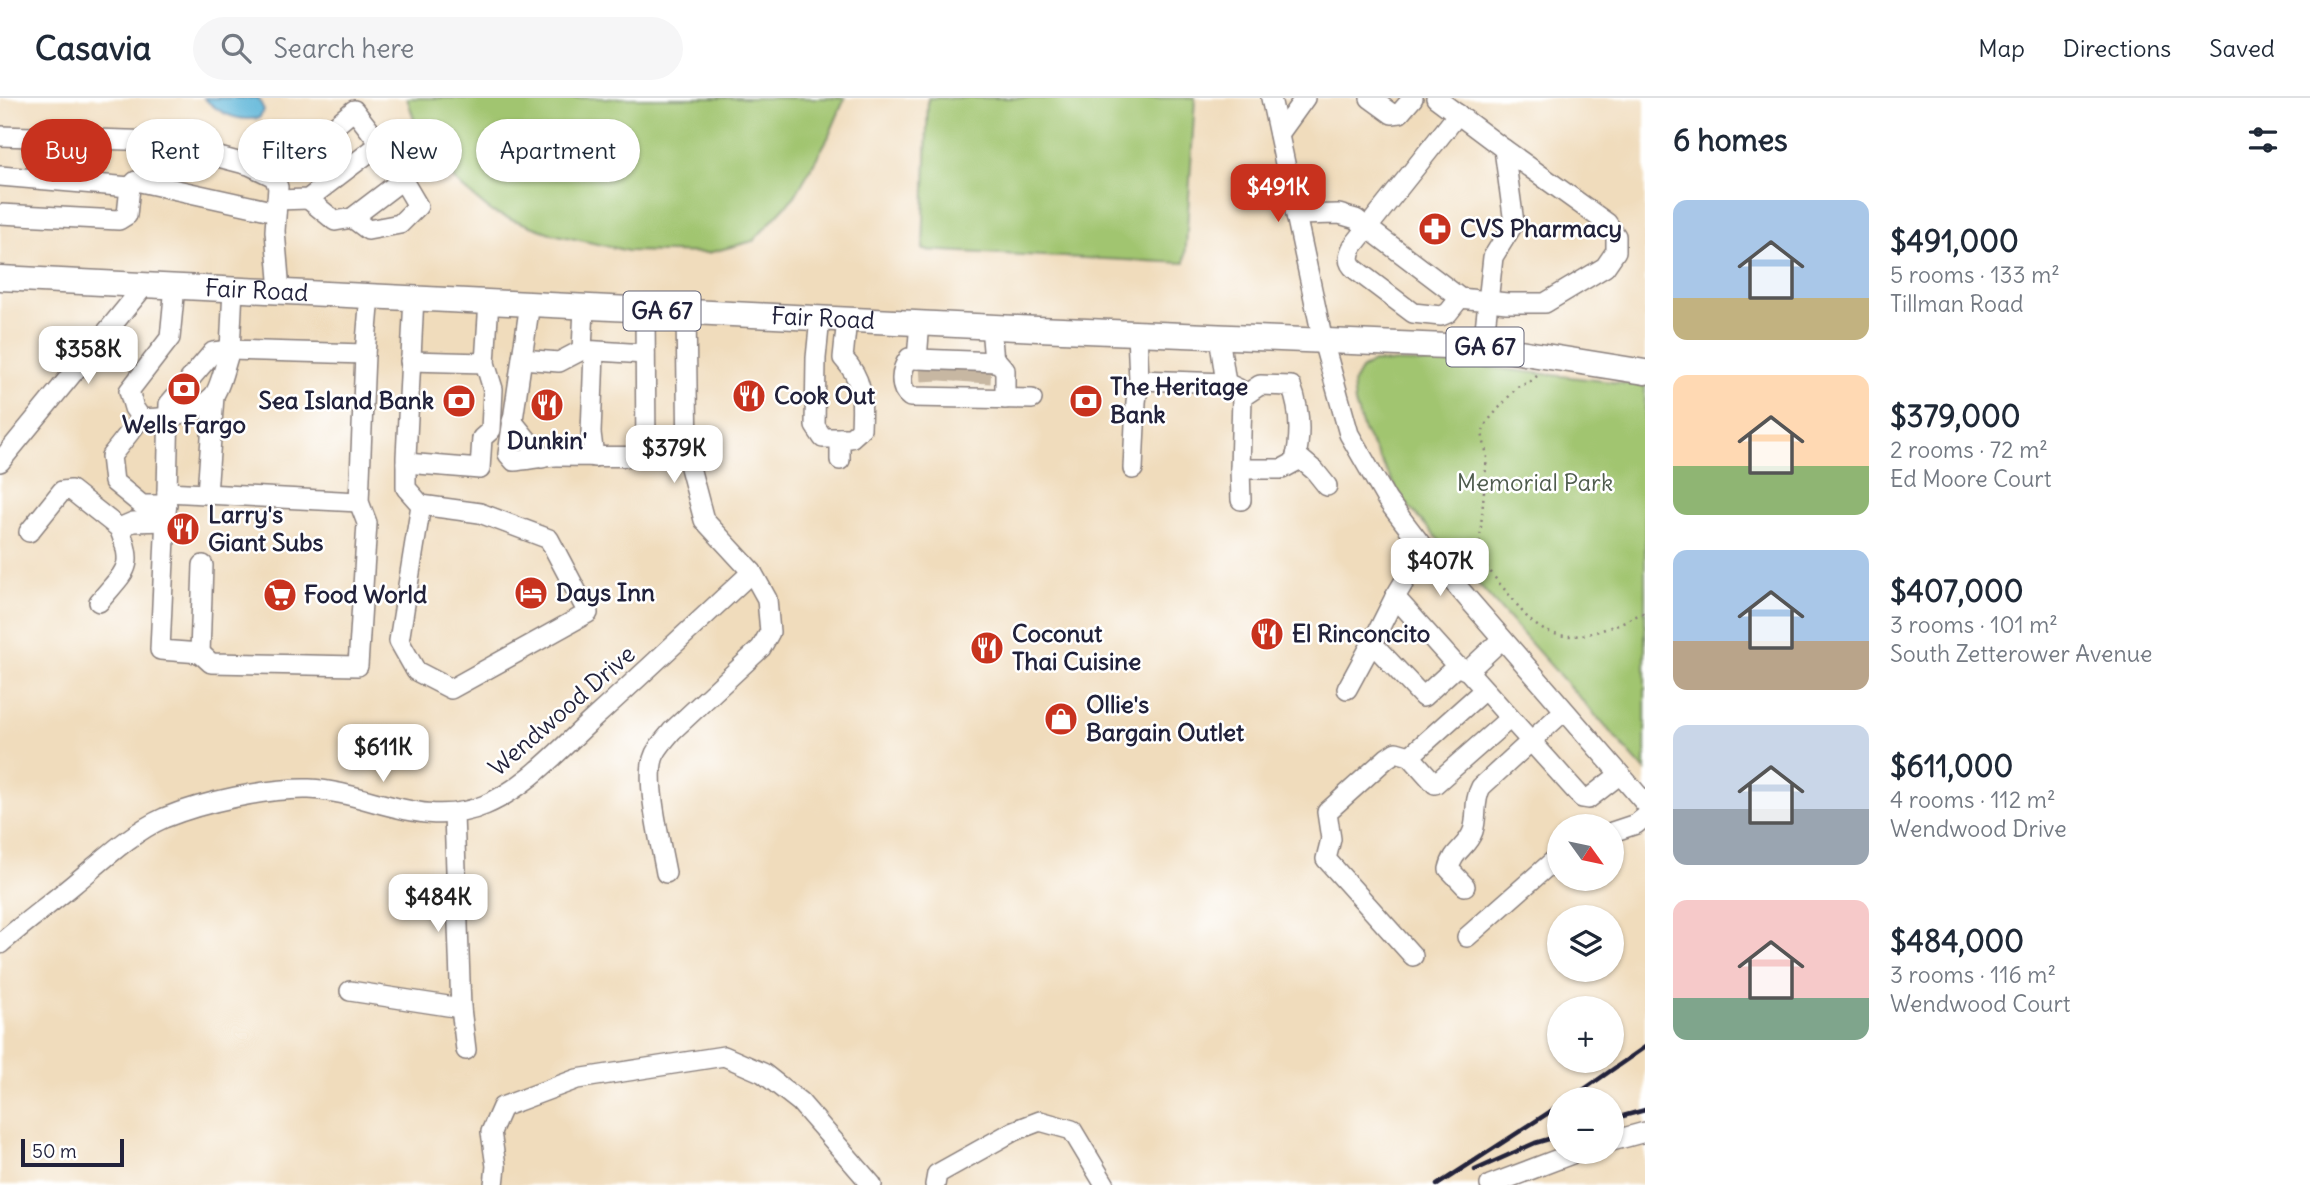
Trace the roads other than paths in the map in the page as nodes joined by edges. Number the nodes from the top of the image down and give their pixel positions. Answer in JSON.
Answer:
{"nodes":[{"id":1,"x":1271,"y":98,"type":"edge"},
{"id":2,"x":1305,"y":98,"type":"edge"},
{"id":3,"x":1370,"y":98,"type":"edge"},
{"id":4,"x":1413,"y":98,"type":"edge"},
{"id":5,"x":1436,"y":98,"type":"edge"},
{"id":6,"x":1458,"y":114,"type":"junction"},
{"id":7,"x":343,"y":119,"type":"edge"},
{"id":8,"x":366,"y":126,"type":"edge"},
{"id":9,"x":1279,"y":134,"type":"junction"},
{"id":10,"x":0,"y":136,"type":"edge"},
{"id":11,"x":1504,"y":149,"type":"junction"},
{"id":12,"x":366,"y":155,"type":"edge"},
{"id":13,"x":238,"y":162,"type":"edge"},
{"id":14,"x":0,"y":176,"type":"edge"},
{"id":15,"x":276,"y":182,"type":"edge"},
{"id":16,"x":399,"y":182,"type":"edge"},
{"id":17,"x":403,"y":182,"type":"edge"},
{"id":18,"x":130,"y":187,"type":"junction"},
{"id":19,"x":308,"y":199,"type":"junction"},
{"id":20,"x":277,"y":206,"type":"junction"},
{"id":21,"x":0,"y":214,"type":"edge"},
{"id":22,"x":1296,"y":215,"type":"junction"},
{"id":23,"x":352,"y":219,"type":"junction"},
{"id":24,"x":1368,"y":228,"type":"junction"},
{"id":25,"x":0,"y":278,"type":"edge"},
{"id":26,"x":145,"y":285,"type":"junction"},
{"id":27,"x":175,"y":286,"type":"junction"},
{"id":28,"x":233,"y":289,"type":"junction"},
{"id":29,"x":280,"y":291,"type":"junction"},
{"id":30,"x":370,"y":295,"type":"junction"},
{"id":31,"x":414,"y":297,"type":"junction"},
{"id":32,"x":1460,"y":298,"type":"junction"},
{"id":33,"x":489,"y":301,"type":"junction"},
{"id":34,"x":1487,"y":301,"type":"junction"},
{"id":35,"x":530,"y":303,"type":"junction"},
{"id":36,"x":584,"y":307,"type":"junction"},
{"id":37,"x":645,"y":310,"type":"junction"},
{"id":38,"x":686,"y":312,"type":"junction"},
{"id":39,"x":820,"y":318,"type":"junction"},
{"id":40,"x":847,"y":319,"type":"junction"},
{"id":41,"x":919,"y":322,"type":"junction"},
{"id":42,"x":991,"y":326,"type":"junction"},
{"id":43,"x":1137,"y":332,"type":"junction"},
{"id":44,"x":1219,"y":336,"type":"junction"},
{"id":45,"x":1323,"y":341,"type":"junction"},
{"id":46,"x":1483,"y":347,"type":"junction"},
{"id":47,"x":230,"y":350,"type":"junction"},
{"id":48,"x":588,"y":351,"type":"junction"},
{"id":49,"x":365,"y":354,"type":"junction"},
{"id":50,"x":645,"y":354,"type":"junction"},
{"id":51,"x":816,"y":358,"type":"junction"},
{"id":52,"x":843,"y":358,"type":"junction"},
{"id":53,"x":522,"y":359,"type":"junction"},
{"id":54,"x":410,"y":361,"type":"junction"},
{"id":55,"x":485,"y":363,"type":"junction"},
{"id":56,"x":1645,"y":372,"type":"edge"},
{"id":57,"x":956,"y":375,"type":"junction"},
{"id":58,"x":190,"y":379,"type":"dead end"},
{"id":59,"x":858,"y":379,"type":"junction"},
{"id":60,"x":1139,"y":380,"type":"junction"},
{"id":61,"x":1226,"y":383,"type":"junction"},
{"id":62,"x":214,"y":396,"type":"junction"},
{"id":63,"x":1242,"y":397,"type":"junction"},
{"id":64,"x":816,"y":399,"type":"junction"},
{"id":65,"x":1005,"y":399,"type":"junction"},
{"id":66,"x":1032,"y":399,"type":"dead end"},
{"id":67,"x":172,"y":406,"type":"junction"},
{"id":68,"x":141,"y":418,"type":"junction"},
{"id":69,"x":840,"y":438,"type":"junction"},
{"id":70,"x":688,"y":452,"type":"junction"},
{"id":71,"x":1296,"y":455,"type":"junction"},
{"id":72,"x":594,"y":457,"type":"junction"},
{"id":73,"x":646,"y":457,"type":"junction"},
{"id":74,"x":1,"y":458,"type":"edge"},
{"id":75,"x":840,"y":460,"type":"dead end"},
{"id":76,"x":406,"y":463,"type":"junction"},
{"id":77,"x":1133,"y":469,"type":"dead end"},
{"id":78,"x":1240,"y":469,"type":"junction"},
{"id":79,"x":1327,"y":486,"type":"dead end"},
{"id":80,"x":207,"y":494,"type":"junction"},
{"id":81,"x":1241,"y":500,"type":"dead end"},
{"id":82,"x":359,"y":502,"type":"junction"},
{"id":83,"x":421,"y":505,"type":"junction"},
{"id":84,"x":167,"y":506,"type":"junction"},
{"id":85,"x":119,"y":528,"type":"junction"},
{"id":86,"x":29,"y":532,"type":"dead end"},
{"id":87,"x":1428,"y":553,"type":"junction"},
{"id":88,"x":203,"y":565,"type":"dead end"},
{"id":89,"x":752,"y":572,"type":"junction"},
{"id":90,"x":1395,"y":597,"type":"junction"},
{"id":91,"x":99,"y":602,"type":"dead end"},
{"id":92,"x":1502,"y":639,"type":"junction"},
{"id":93,"x":1372,"y":643,"type":"junction"},
{"id":94,"x":200,"y":653,"type":"junction"},
{"id":95,"x":1462,"y":669,"type":"junction"},
{"id":96,"x":1347,"y":689,"type":"dead end"},
{"id":97,"x":1484,"y":690,"type":"junction"},
{"id":98,"x":1564,"y":710,"type":"junction"},
{"id":99,"x":1510,"y":718,"type":"junction"},
{"id":100,"x":1531,"y":740,"type":"junction"},
{"id":101,"x":1410,"y":756,"type":"junction"},
{"id":102,"x":1619,"y":775,"type":"junction"},
{"id":103,"x":1645,"y":803,"type":"edge"},
{"id":104,"x":454,"y":814,"type":"junction"},
{"id":105,"x":1645,"y":817,"type":"edge"},
{"id":106,"x":1624,"y":828,"type":"edge"},
{"id":107,"x":1547,"y":867,"type":"edge"},
{"id":108,"x":666,"y":873,"type":"dead end"},
{"id":109,"x":1465,"y":886,"type":"dead end"},
{"id":110,"x":1467,"y":937,"type":"dead end"},
{"id":111,"x":0,"y":944,"type":"edge"},
{"id":112,"x":1413,"y":956,"type":"dead end"},
{"id":113,"x":351,"y":991,"type":"dead end"},
{"id":114,"x":461,"y":1008,"type":"junction"},
{"id":115,"x":466,"y":1050,"type":"dead end"},
{"id":116,"x":1644,"y":1133,"type":"edge"},
{"id":117,"x":1624,"y":1138,"type":"edge"},
{"id":118,"x":1547,"y":1163,"type":"edge"},
{"id":119,"x":494,"y":1185,"type":"edge"},
{"id":120,"x":872,"y":1185,"type":"edge"},
{"id":121,"x":935,"y":1185,"type":"edge"},
{"id":122,"x":1105,"y":1185,"type":"edge"},
{"id":123,"x":1490,"y":1185,"type":"edge"}],
"edges":[{"from":1,"to":9,"type":"street"},
{"from":2,"to":9,"type":"street"},
{"from":3,"to":4,"type":"street"},
{"from":5,"to":6,"type":"street"},
{"from":6,"to":11,"type":"street"},
{"from":6,"to":24,"type":"street"},
{"from":7,"to":8,"type":"street"},
{"from":9,"to":22,"type":"street"},
{"from":10,"to":13,"type":"street"},
{"from":11,"to":34,"type":"street"},
{"from":11,"to":34,"type":"street"},
{"from":12,"to":19,"type":"street"},
{"from":14,"to":18,"type":"street"},
{"from":15,"to":20,"type":"street"},
{"from":16,"to":23,"type":"street"},
{"from":17,"to":23,"type":"street"},
{"from":18,"to":20,"type":"street"},
{"from":18,"to":21,"type":"street"},
{"from":19,"to":20,"type":"street"},
{"from":19,"to":23,"type":"street"},
{"from":20,"to":29,"type":"street"},
{"from":22,"to":24,"type":"street"},
{"from":22,"to":45,"type":"street"},
{"from":24,"to":32,"type":"street"},
{"from":24,"to":32,"type":"street"},
{"from":25,"to":26,"type":"main road","name":"Fair Road","number":"GA 67"},
{"from":26,"to":27,"type":"main road","name":"Fair Road","number":"GA 67"},
{"from":26,"to":74,"type":"street"},
{"from":27,"to":28,"type":"main road","name":"Fair Road","number":"GA 67"},
{"from":27,"to":68,"type":"street"},
{"from":28,"to":29,"type":"main road","name":"Fair Road","number":"GA 67"},
{"from":28,"to":47,"type":"street"},
{"from":29,"to":30,"type":"main road","name":"Fair Road","number":"GA 67"},
{"from":30,"to":31,"type":"main road","name":"Fair Road","number":"GA 67"},
{"from":30,"to":49,"type":"street"},
{"from":31,"to":33,"type":"main road","name":"Fair Road","number":"GA 67"},
{"from":31,"to":54,"type":"street"},
{"from":32,"to":34,"type":"street"},
{"from":33,"to":35,"type":"main road","name":"Fair Road","number":"GA 67"},
{"from":33,"to":55,"type":"street"},
{"from":34,"to":46,"type":"street"},
{"from":35,"to":36,"type":"main road","name":"Fair Road","number":"GA 67"},
{"from":35,"to":53,"type":"street"},
{"from":36,"to":37,"type":"main road","name":"Fair Road","number":"GA 67"},
{"from":36,"to":48,"type":"street"},
{"from":37,"to":38,"type":"main road","name":"Fair Road","number":"GA 67"},
{"from":37,"to":50,"type":"street"},
{"from":38,"to":39,"type":"main road","name":"Fair Road","number":"GA 67"},
{"from":38,"to":70,"type":"street"},
{"from":39,"to":40,"type":"main road","name":"Fair Road","number":"GA 67"},
{"from":39,"to":51,"type":"street"},
{"from":40,"to":41,"type":"main road","name":"Fair Road","number":"GA 67"},
{"from":40,"to":52,"type":"street"},
{"from":41,"to":42,"type":"main road","name":"Fair Road","number":"GA 67"},
{"from":41,"to":57,"type":"street"},
{"from":42,"to":43,"type":"main road","name":"Fair Road","number":"GA 67"},
{"from":42,"to":57,"type":"street"},
{"from":43,"to":44,"type":"main road","name":"Fair Road","number":"GA 67"},
{"from":43,"to":60,"type":"street"},
{"from":44,"to":45,"type":"main road","name":"Fair Road","number":"GA 67"},
{"from":44,"to":61,"type":"street"},
{"from":45,"to":46,"type":"main road","name":"Fair Road","number":"GA 67"},
{"from":45,"to":87,"type":"street"},
{"from":46,"to":56,"type":"main road","name":"Fair Road","number":"GA 67"},
{"from":47,"to":49,"type":"street"},
{"from":47,"to":58,"type":"street"},
{"from":47,"to":62,"type":"street"},
{"from":48,"to":50,"type":"street"},
{"from":48,"to":53,"type":"street"},
{"from":48,"to":72,"type":"street"},
{"from":49,"to":82,"type":"street"},
{"from":50,"to":73,"type":"street"},
{"from":51,"to":52,"type":"street"},
{"from":51,"to":64,"type":"street"},
{"from":52,"to":59,"type":"street"},
{"from":53,"to":72,"type":"street"},
{"from":54,"to":55,"type":"street"},
{"from":54,"to":76,"type":"street"},
{"from":55,"to":76,"type":"street"},
{"from":57,"to":65,"type":"street"},
{"from":57,"to":65,"type":"street"},
{"from":59,"to":64,"type":"street"},
{"from":59,"to":69,"type":"street"},
{"from":60,"to":61,"type":"street"},
{"from":60,"to":77,"type":"street"},
{"from":61,"to":63,"type":"street"},
{"from":62,"to":67,"type":"street"},
{"from":62,"to":80,"type":"street"},
{"from":63,"to":71,"type":"street"},
{"from":63,"to":78,"type":"street"},
{"from":64,"to":69,"type":"street"},
{"from":65,"to":66,"type":"street"},
{"from":67,"to":68,"type":"street"},
{"from":67,"to":84,"type":"street"},
{"from":68,"to":84,"type":"street"},
{"from":69,"to":75,"type":"street"},
{"from":70,"to":73,"type":"street"},
{"from":70,"to":89,"type":"street"},
{"from":71,"to":78,"type":"street"},
{"from":71,"to":79,"type":"street"},
{"from":72,"to":73,"type":"street"},
{"from":76,"to":83,"type":"street"},
{"from":78,"to":81,"type":"street"},
{"from":80,"to":82,"type":"street"},
{"from":80,"to":84,"type":"street"},
{"from":82,"to":94,"type":"street"},
{"from":83,"to":83,"type":"street"},
{"from":84,"to":85,"type":"street"},
{"from":84,"to":94,"type":"street"},
{"from":85,"to":86,"type":"street"},
{"from":85,"to":91,"type":"street"},
{"from":87,"to":90,"type":"street"},
{"from":87,"to":92,"type":"street"},
{"from":88,"to":94,"type":"street"},
{"from":89,"to":104,"type":"street","name":"Wendwood Drive"},
{"from":89,"to":108,"type":"street"},
{"from":90,"to":93,"type":"street"},
{"from":90,"to":95,"type":"street"},
{"from":92,"to":95,"type":"street"},
{"from":92,"to":98,"type":"street"},
{"from":93,"to":95,"type":"street"},
{"from":93,"to":96,"type":"street"},
{"from":95,"to":97,"type":"street"},
{"from":97,"to":99,"type":"street"},
{"from":97,"to":101,"type":"street"},
{"from":98,"to":100,"type":"street"},
{"from":98,"to":102,"type":"street"},
{"from":99,"to":100,"type":"street"},
{"from":99,"to":101,"type":"street"},
{"from":100,"to":102,"type":"street"},
{"from":100,"to":109,"type":"street"},
{"from":101,"to":112,"type":"street"},
{"from":102,"to":103,"type":"street"},
{"from":104,"to":111,"type":"street","name":"Wendwood Drive"},
{"from":104,"to":114,"type":"street"},
{"from":105,"to":106,"type":"street"},
{"from":107,"to":110,"type":"street"},
{"from":113,"to":114,"type":"street"},
{"from":114,"to":115,"type":"street"},
{"from":116,"to":117,"type":"street"},
{"from":118,"to":123,"type":"street"},
{"from":119,"to":120,"type":"street"},
{"from":121,"to":122,"type":"street"}]}
